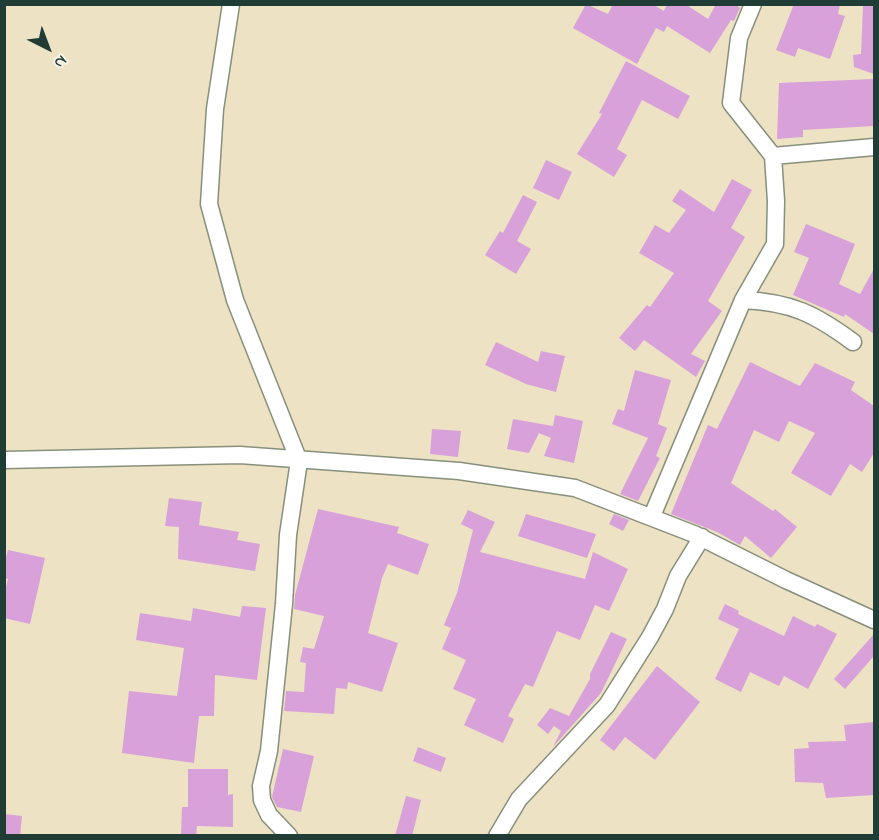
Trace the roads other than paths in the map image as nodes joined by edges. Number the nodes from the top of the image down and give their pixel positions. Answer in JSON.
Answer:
{"nodes":[{"id":1,"x":231,"y":4,"type":"edge"},
{"id":2,"x":753,"y":4,"type":"edge"},
{"id":3,"x":874,"y":147,"type":"edge"},
{"id":4,"x":773,"y":156,"type":"junction"},
{"id":5,"x":743,"y":300,"type":"junction"},
{"id":6,"x":854,"y":342,"type":"dead end"},
{"id":7,"x":4,"y":460,"type":"edge"},
{"id":8,"x":299,"y":461,"type":"junction"},
{"id":9,"x":652,"y":516,"type":"junction"},
{"id":10,"x":702,"y":537,"type":"junction"},
{"id":11,"x":874,"y":620,"type":"edge"},
{"id":12,"x":289,"y":836,"type":"edge"},
{"id":13,"x":497,"y":836,"type":"edge"}],
"edges":[{"from":1,"to":8,"type":"street"},
{"from":2,"to":4,"type":"street"},
{"from":3,"to":4,"type":"street"},
{"from":4,"to":5,"type":"street"},
{"from":5,"to":6,"type":"street"},
{"from":5,"to":9,"type":"street"},
{"from":7,"to":8,"type":"street"},
{"from":8,"to":9,"type":"street"},
{"from":8,"to":12,"type":"street"},
{"from":9,"to":10,"type":"street"},
{"from":10,"to":11,"type":"street"},
{"from":10,"to":13,"type":"street"}]}
